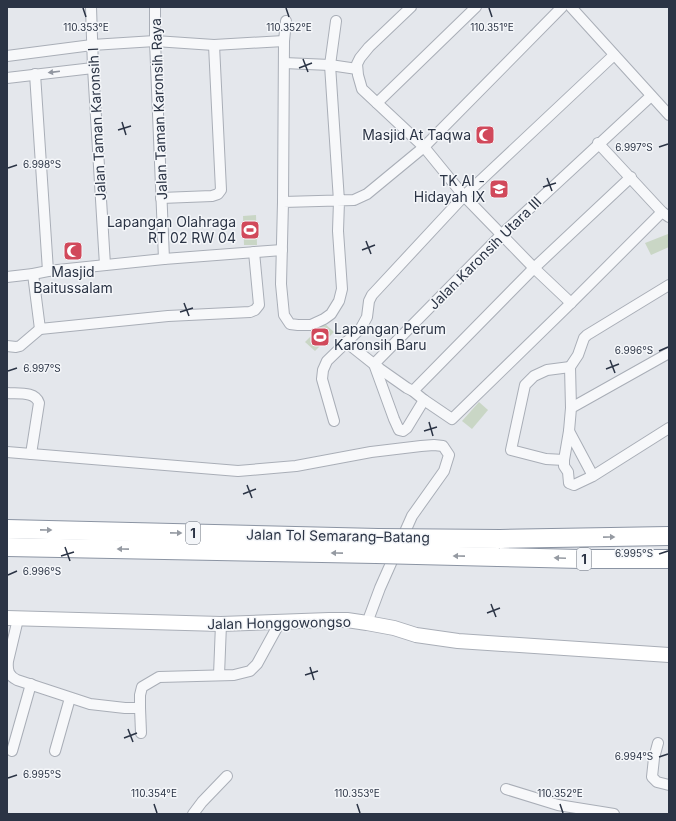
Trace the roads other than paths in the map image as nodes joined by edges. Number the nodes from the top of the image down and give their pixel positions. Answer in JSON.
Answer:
{"nodes":[{"id":1,"x":91,"y":7,"type":"edge"},
{"id":2,"x":155,"y":7,"type":"edge"},
{"id":3,"x":411,"y":7,"type":"edge"},
{"id":4,"x":476,"y":7,"type":"edge"},
{"id":5,"x":562,"y":7,"type":"edge"},
{"id":6,"x":571,"y":7,"type":"edge"},
{"id":7,"x":286,"y":21,"type":"dead end"},
{"id":8,"x":336,"y":22,"type":"dead end"},
{"id":9,"x":155,"y":41,"type":"junction"},
{"id":10,"x":284,"y":41,"type":"junction"},
{"id":11,"x":92,"y":45,"type":"junction"},
{"id":12,"x":214,"y":45,"type":"junction"},
{"id":13,"x":614,"y":55,"type":"junction"},
{"id":14,"x":7,"y":56,"type":"edge"},
{"id":15,"x":284,"y":62,"type":"junction"},
{"id":16,"x":330,"y":65,"type":"junction"},
{"id":17,"x":93,"y":68,"type":"junction"},
{"id":18,"x":357,"y":69,"type":"junction"},
{"id":19,"x":35,"y":74,"type":"junction"},
{"id":20,"x":7,"y":78,"type":"edge"},
{"id":21,"x":651,"y":96,"type":"junction"},
{"id":22,"x":377,"y":103,"type":"junction"},
{"id":23,"x":669,"y":115,"type":"edge"},
{"id":24,"x":598,"y":143,"type":"junction"},
{"id":25,"x":424,"y":147,"type":"junction"},
{"id":26,"x":631,"y":178,"type":"junction"},
{"id":27,"x":464,"y":196,"type":"junction"},
{"id":28,"x":161,"y":198,"type":"junction"},
{"id":29,"x":339,"y":200,"type":"junction"},
{"id":30,"x":283,"y":202,"type":"junction"},
{"id":31,"x":666,"y":214,"type":"edge"},
{"id":32,"x":502,"y":234,"type":"junction"},
{"id":33,"x":282,"y":250,"type":"junction"},
{"id":34,"x":254,"y":252,"type":"junction"},
{"id":35,"x":164,"y":259,"type":"junction"},
{"id":36,"x":105,"y":265,"type":"junction"},
{"id":37,"x":534,"y":268,"type":"junction"},
{"id":38,"x":48,"y":271,"type":"junction"},
{"id":39,"x":33,"y":274,"type":"junction"},
{"id":40,"x":7,"y":277,"type":"edge"},
{"id":41,"x":669,"y":285,"type":"edge"},
{"id":42,"x":571,"y":303,"type":"junction"},
{"id":43,"x":40,"y":329,"type":"junction"},
{"id":44,"x":346,"y":342,"type":"junction"},
{"id":45,"x":7,"y":346,"type":"edge"},
{"id":46,"x":669,"y":353,"type":"edge"},
{"id":47,"x":374,"y":364,"type":"junction"},
{"id":48,"x":570,"y":367,"type":"junction"},
{"id":49,"x":413,"y":391,"type":"junction"},
{"id":50,"x":7,"y":393,"type":"edge"},
{"id":51,"x":424,"y":400,"type":"junction"},
{"id":52,"x":571,"y":408,"type":"junction"},
{"id":53,"x":334,"y":421,"type":"dead end"},
{"id":54,"x":669,"y":428,"type":"edge"},
{"id":55,"x":569,"y":431,"type":"junction"},
{"id":56,"x":7,"y":447,"type":"edge"},
{"id":57,"x":7,"y":452,"type":"edge"},
{"id":58,"x":32,"y":452,"type":"junction"},
{"id":59,"x":564,"y":460,"type":"junction"},
{"id":60,"x":593,"y":476,"type":"junction"},
{"id":61,"x":7,"y":529,"type":"edge"},
{"id":62,"x":669,"y":536,"type":"edge"},
{"id":63,"x":377,"y":546,"type":"junction"},
{"id":64,"x":7,"y":547,"type":"edge"},
{"id":65,"x":499,"y":548,"type":"junction"},
{"id":66,"x":669,"y":559,"type":"edge"},
{"id":67,"x":13,"y":619,"type":"edge"},
{"id":68,"x":280,"y":622,"type":"junction"},
{"id":69,"x":367,"y":623,"type":"junction"},
{"id":70,"x":221,"y":624,"type":"junction"},
{"id":71,"x":669,"y":655,"type":"edge"},
{"id":72,"x":219,"y":675,"type":"junction"},
{"id":73,"x":31,"y":684,"type":"junction"},
{"id":74,"x":70,"y":698,"type":"junction"},
{"id":75,"x":140,"y":708,"type":"junction"},
{"id":76,"x":141,"y":733,"type":"dead end"},
{"id":77,"x":658,"y":743,"type":"dead end"},
{"id":78,"x":12,"y":751,"type":"dead end"},
{"id":79,"x":54,"y":751,"type":"dead end"},
{"id":80,"x":227,"y":776,"type":"dead end"},
{"id":81,"x":669,"y":785,"type":"edge"},
{"id":82,"x":506,"y":789,"type":"dead end"},
{"id":83,"x":557,"y":809,"type":"edge"},
{"id":84,"x":193,"y":814,"type":"edge"},
{"id":85,"x":614,"y":814,"type":"edge"}],
"edges":[{"from":1,"to":11,"type":"street","name":"Jalan Taman Karonsih I"},
{"from":2,"to":9,"type":"street","name":"Jalan Taman Karonsih Raya"},
{"from":3,"to":18,"type":"street"},
{"from":4,"to":22,"type":"street"},
{"from":5,"to":25,"type":"street"},
{"from":6,"to":13,"type":"street"},
{"from":7,"to":10,"type":"street"},
{"from":8,"to":16,"type":"street"},
{"from":9,"to":11,"type":"street"},
{"from":9,"to":12,"type":"street"},
{"from":9,"to":28,"type":"street","name":"Jalan Taman Karonsih Raya"},
{"from":10,"to":12,"type":"street"},
{"from":10,"to":15,"type":"street"},
{"from":11,"to":14,"type":"street"},
{"from":11,"to":17,"type":"street","name":"Jalan Taman Karonsih I"},
{"from":12,"to":28,"type":"street"},
{"from":13,"to":21,"type":"street"},
{"from":13,"to":27,"type":"street"},
{"from":15,"to":16,"type":"street"},
{"from":15,"to":30,"type":"street"},
{"from":16,"to":18,"type":"street"},
{"from":16,"to":29,"type":"street"},
{"from":17,"to":19,"type":"street","one_way":true},
{"from":17,"to":36,"type":"street","name":"Jalan Taman Karonsih I"},
{"from":18,"to":22,"type":"street"},
{"from":19,"to":20,"type":"street"},
{"from":19,"to":38,"type":"street"},
{"from":21,"to":23,"type":"street"},
{"from":21,"to":24,"type":"street","name":"Jalan Karonsih Utara III"},
{"from":22,"to":25,"type":"street"},
{"from":24,"to":26,"type":"street"},
{"from":24,"to":32,"type":"street","name":"Jalan Karonsih Utara III"},
{"from":25,"to":27,"type":"street"},
{"from":25,"to":29,"type":"street"},
{"from":26,"to":31,"type":"street"},
{"from":26,"to":37,"type":"street"},
{"from":27,"to":32,"type":"street"},
{"from":27,"to":44,"type":"street"},
{"from":28,"to":35,"type":"street","name":"Jalan Taman Karonsih Raya"},
{"from":29,"to":30,"type":"street"},
{"from":29,"to":33,"type":"street"},
{"from":30,"to":33,"type":"street"},
{"from":31,"to":42,"type":"street"},
{"from":32,"to":37,"type":"street"},
{"from":32,"to":47,"type":"street","name":"Jalan Karonsih Utara III"},
{"from":33,"to":34,"type":"street"},
{"from":34,"to":35,"type":"street"},
{"from":34,"to":43,"type":"street"},
{"from":35,"to":36,"type":"street"},
{"from":36,"to":38,"type":"street"},
{"from":37,"to":42,"type":"street"},
{"from":37,"to":49,"type":"street"},
{"from":38,"to":39,"type":"street"},
{"from":39,"to":40,"type":"street"},
{"from":39,"to":43,"type":"street"},
{"from":41,"to":48,"type":"street"},
{"from":42,"to":51,"type":"street"},
{"from":43,"to":45,"type":"street"},
{"from":44,"to":47,"type":"street"},
{"from":44,"to":53,"type":"street"},
{"from":46,"to":52,"type":"street"},
{"from":47,"to":49,"type":"street"},
{"from":47,"to":51,"type":"street"},
{"from":48,"to":52,"type":"street"},
{"from":48,"to":59,"type":"street"},
{"from":49,"to":51,"type":"street"},
{"from":50,"to":58,"type":"street"},
{"from":52,"to":55,"type":"street"},
{"from":54,"to":60,"type":"street"},
{"from":55,"to":59,"type":"street"},
{"from":55,"to":60,"type":"street"},
{"from":56,"to":58,"type":"street"},
{"from":57,"to":58,"type":"street"},
{"from":58,"to":69,"type":"street"},
{"from":59,"to":60,"type":"street"},
{"from":61,"to":63,"type":"highway","name":"Jalan Tol Semarang–Batang","number":"1","one_way":true},
{"from":65,"to":62,"type":"highway","name":"Jalan Tol Semarang–Batang","number":"1","one_way":true},
{"from":63,"to":64,"type":"highway","name":"Jalan Tol Semarang–Batang","number":"1","one_way":true},
{"from":63,"to":65,"type":"highway","name":"Jalan Tol Semarang–Batang","number":"1","bridge":true},
{"from":66,"to":65,"type":"highway","name":"Jalan Tol Semarang–Batang","number":"1","one_way":true},
{"from":67,"to":70,"type":"street","name":"Jalan Honggowongso"},
{"from":67,"to":73,"type":"street"},
{"from":68,"to":69,"type":"street","name":"Jalan Honggowongso"},
{"from":68,"to":70,"type":"street","name":"Jalan Honggowongso"},
{"from":68,"to":72,"type":"street"},
{"from":69,"to":71,"type":"street","name":"Jalan Honggowongso"},
{"from":70,"to":72,"type":"street"},
{"from":72,"to":75,"type":"street"},
{"from":73,"to":74,"type":"street"},
{"from":73,"to":78,"type":"street"},
{"from":74,"to":75,"type":"street"},
{"from":74,"to":79,"type":"street"},
{"from":75,"to":76,"type":"street"},
{"from":77,"to":81,"type":"street"},
{"from":80,"to":84,"type":"street"},
{"from":82,"to":83,"type":"street"},
{"from":83,"to":85,"type":"street"}]}
